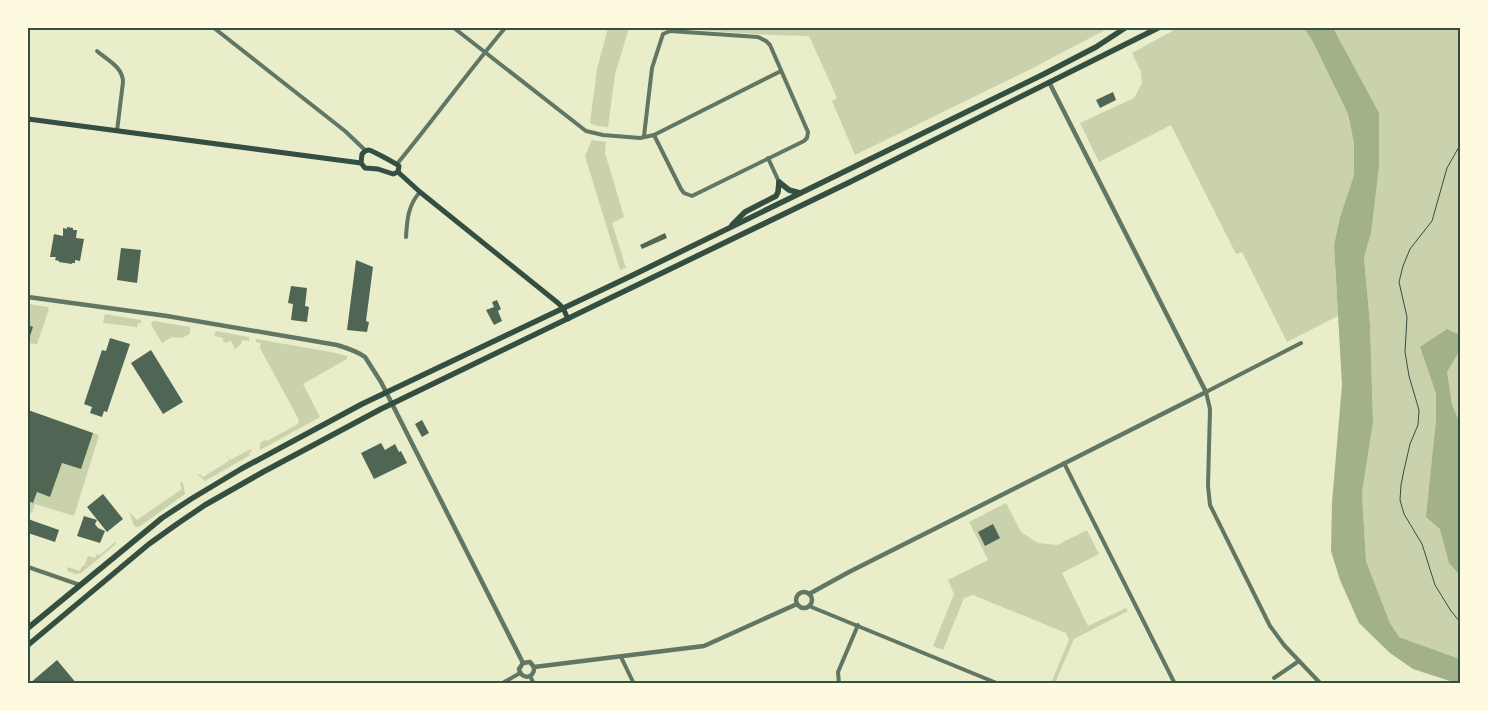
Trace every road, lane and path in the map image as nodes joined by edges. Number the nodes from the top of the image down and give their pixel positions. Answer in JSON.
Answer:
{"nodes":[{"id":1,"x":214,"y":28,"type":"edge"},
{"id":2,"x":454,"y":28,"type":"edge"},
{"id":3,"x":505,"y":28,"type":"edge"},
{"id":4,"x":1125,"y":28,"type":"edge"},
{"id":5,"x":1158,"y":28,"type":"edge"},
{"id":6,"x":97,"y":51,"type":"dead end"},
{"id":7,"x":485,"y":52,"type":"junction"},
{"id":8,"x":781,"y":72,"type":"junction"},
{"id":9,"x":1049,"y":82,"type":"junction"},
{"id":10,"x":28,"y":118,"type":"edge"},
{"id":11,"x":117,"y":131,"type":"junction"},
{"id":12,"x":654,"y":135,"type":"junction"},
{"id":13,"x":644,"y":136,"type":"junction"},
{"id":14,"x":1460,"y":145,"type":"edge"},
{"id":15,"x":366,"y":151,"type":"junction"},
{"id":16,"x":768,"y":158,"type":"junction"},
{"id":17,"x":360,"y":163,"type":"junction"},
{"id":18,"x":397,"y":164,"type":"junction"},
{"id":19,"x":398,"y":172,"type":"junction"},
{"id":20,"x":779,"y":182,"type":"junction"},
{"id":21,"x":420,"y":192,"type":"junction"},
{"id":22,"x":800,"y":193,"type":"junction"},
{"id":23,"x":731,"y":227,"type":"junction"},
{"id":24,"x":406,"y":237,"type":"dead end"},
{"id":25,"x":28,"y":297,"type":"edge"},
{"id":26,"x":563,"y":308,"type":"junction"},
{"id":27,"x":568,"y":319,"type":"junction"},
{"id":28,"x":1301,"y":343,"type":"dead end"},
{"id":29,"x":386,"y":392,"type":"junction"},
{"id":30,"x":1206,"y":392,"type":"junction"},
{"id":31,"x":392,"y":403,"type":"junction"},
{"id":32,"x":1064,"y":463,"type":"junction"},
{"id":33,"x":28,"y":568,"type":"edge"},
{"id":34,"x":80,"y":584,"type":"junction"},
{"id":35,"x":809,"y":594,"type":"junction"},
{"id":36,"x":797,"y":604,"type":"junction"},
{"id":37,"x":809,"y":606,"type":"junction"},
{"id":38,"x":1460,"y":622,"type":"edge"},
{"id":39,"x":858,"y":626,"type":"junction"},
{"id":40,"x":28,"y":628,"type":"edge"},
{"id":41,"x":28,"y":645,"type":"edge"},
{"id":42,"x":621,"y":657,"type":"junction"},
{"id":43,"x":1299,"y":661,"type":"junction"},
{"id":44,"x":523,"y":662,"type":"junction"},
{"id":45,"x":534,"y":667,"type":"junction"},
{"id":46,"x":520,"y":673,"type":"junction"},
{"id":47,"x":530,"y":676,"type":"junction"},
{"id":48,"x":1274,"y":678,"type":"dead end"},
{"id":49,"x":501,"y":684,"type":"edge"},
{"id":50,"x":534,"y":684,"type":"edge"},
{"id":51,"x":634,"y":684,"type":"edge"},
{"id":52,"x":839,"y":684,"type":"edge"},
{"id":53,"x":1000,"y":684,"type":"edge"},
{"id":54,"x":1176,"y":684,"type":"edge"},
{"id":55,"x":1321,"y":684,"type":"edge"}],
"edges":[{"from":1,"to":15,"type":"street"},
{"from":2,"to":7,"type":"street"},
{"from":3,"to":7,"type":"street"},
{"from":4,"to":22,"type":"highway"},
{"from":5,"to":9,"type":"highway"},
{"from":6,"to":11,"type":"street"},
{"from":7,"to":13,"type":"street"},
{"from":7,"to":18,"type":"street"},
{"from":8,"to":12,"type":"street"},
{"from":8,"to":13,"type":"street"},
{"from":8,"to":16,"type":"street"},
{"from":9,"to":27,"type":"highway"},
{"from":9,"to":30,"type":"street"},
{"from":10,"to":11,"type":"main road"},
{"from":11,"to":17,"type":"main road"},
{"from":12,"to":13,"type":"street"},
{"from":12,"to":16,"type":"street"},
{"from":14,"to":38,"type":"path"},
{"from":15,"to":17,"type":"main road"},
{"from":15,"to":18,"type":"main road"},
{"from":16,"to":20,"type":"street"},
{"from":17,"to":19,"type":"main road"},
{"from":18,"to":19,"type":"main road"},
{"from":19,"to":21,"type":"main road"},
{"from":20,"to":22,"type":"highway"},
{"from":20,"to":23,"type":"highway"},
{"from":21,"to":24,"type":"street"},
{"from":21,"to":26,"type":"main road"},
{"from":22,"to":23,"type":"highway"},
{"from":23,"to":26,"type":"highway"},
{"from":25,"to":29,"type":"street"},
{"from":26,"to":27,"type":"main road"},
{"from":26,"to":29,"type":"highway"},
{"from":27,"to":31,"type":"highway"},
{"from":28,"to":30,"type":"street"},
{"from":29,"to":31,"type":"street"},
{"from":29,"to":34,"type":"highway"},
{"from":30,"to":32,"type":"street"},
{"from":30,"to":43,"type":"street"},
{"from":31,"to":41,"type":"highway"},
{"from":31,"to":44,"type":"street"},
{"from":32,"to":35,"type":"street"},
{"from":32,"to":54,"type":"street"},
{"from":33,"to":34,"type":"street"},
{"from":34,"to":40,"type":"highway"},
{"from":35,"to":36,"type":"street"},
{"from":35,"to":37,"type":"street"},
{"from":36,"to":37,"type":"street"},
{"from":36,"to":42,"type":"street"},
{"from":37,"to":39,"type":"street"},
{"from":39,"to":52,"type":"street"},
{"from":39,"to":53,"type":"street"},
{"from":42,"to":45,"type":"street"},
{"from":42,"to":51,"type":"street"},
{"from":43,"to":48,"type":"street"},
{"from":43,"to":55,"type":"street"},
{"from":44,"to":45,"type":"street"},
{"from":44,"to":46,"type":"street"},
{"from":45,"to":47,"type":"street"},
{"from":46,"to":47,"type":"street"},
{"from":46,"to":49,"type":"street"},
{"from":47,"to":50,"type":"street"}]}
